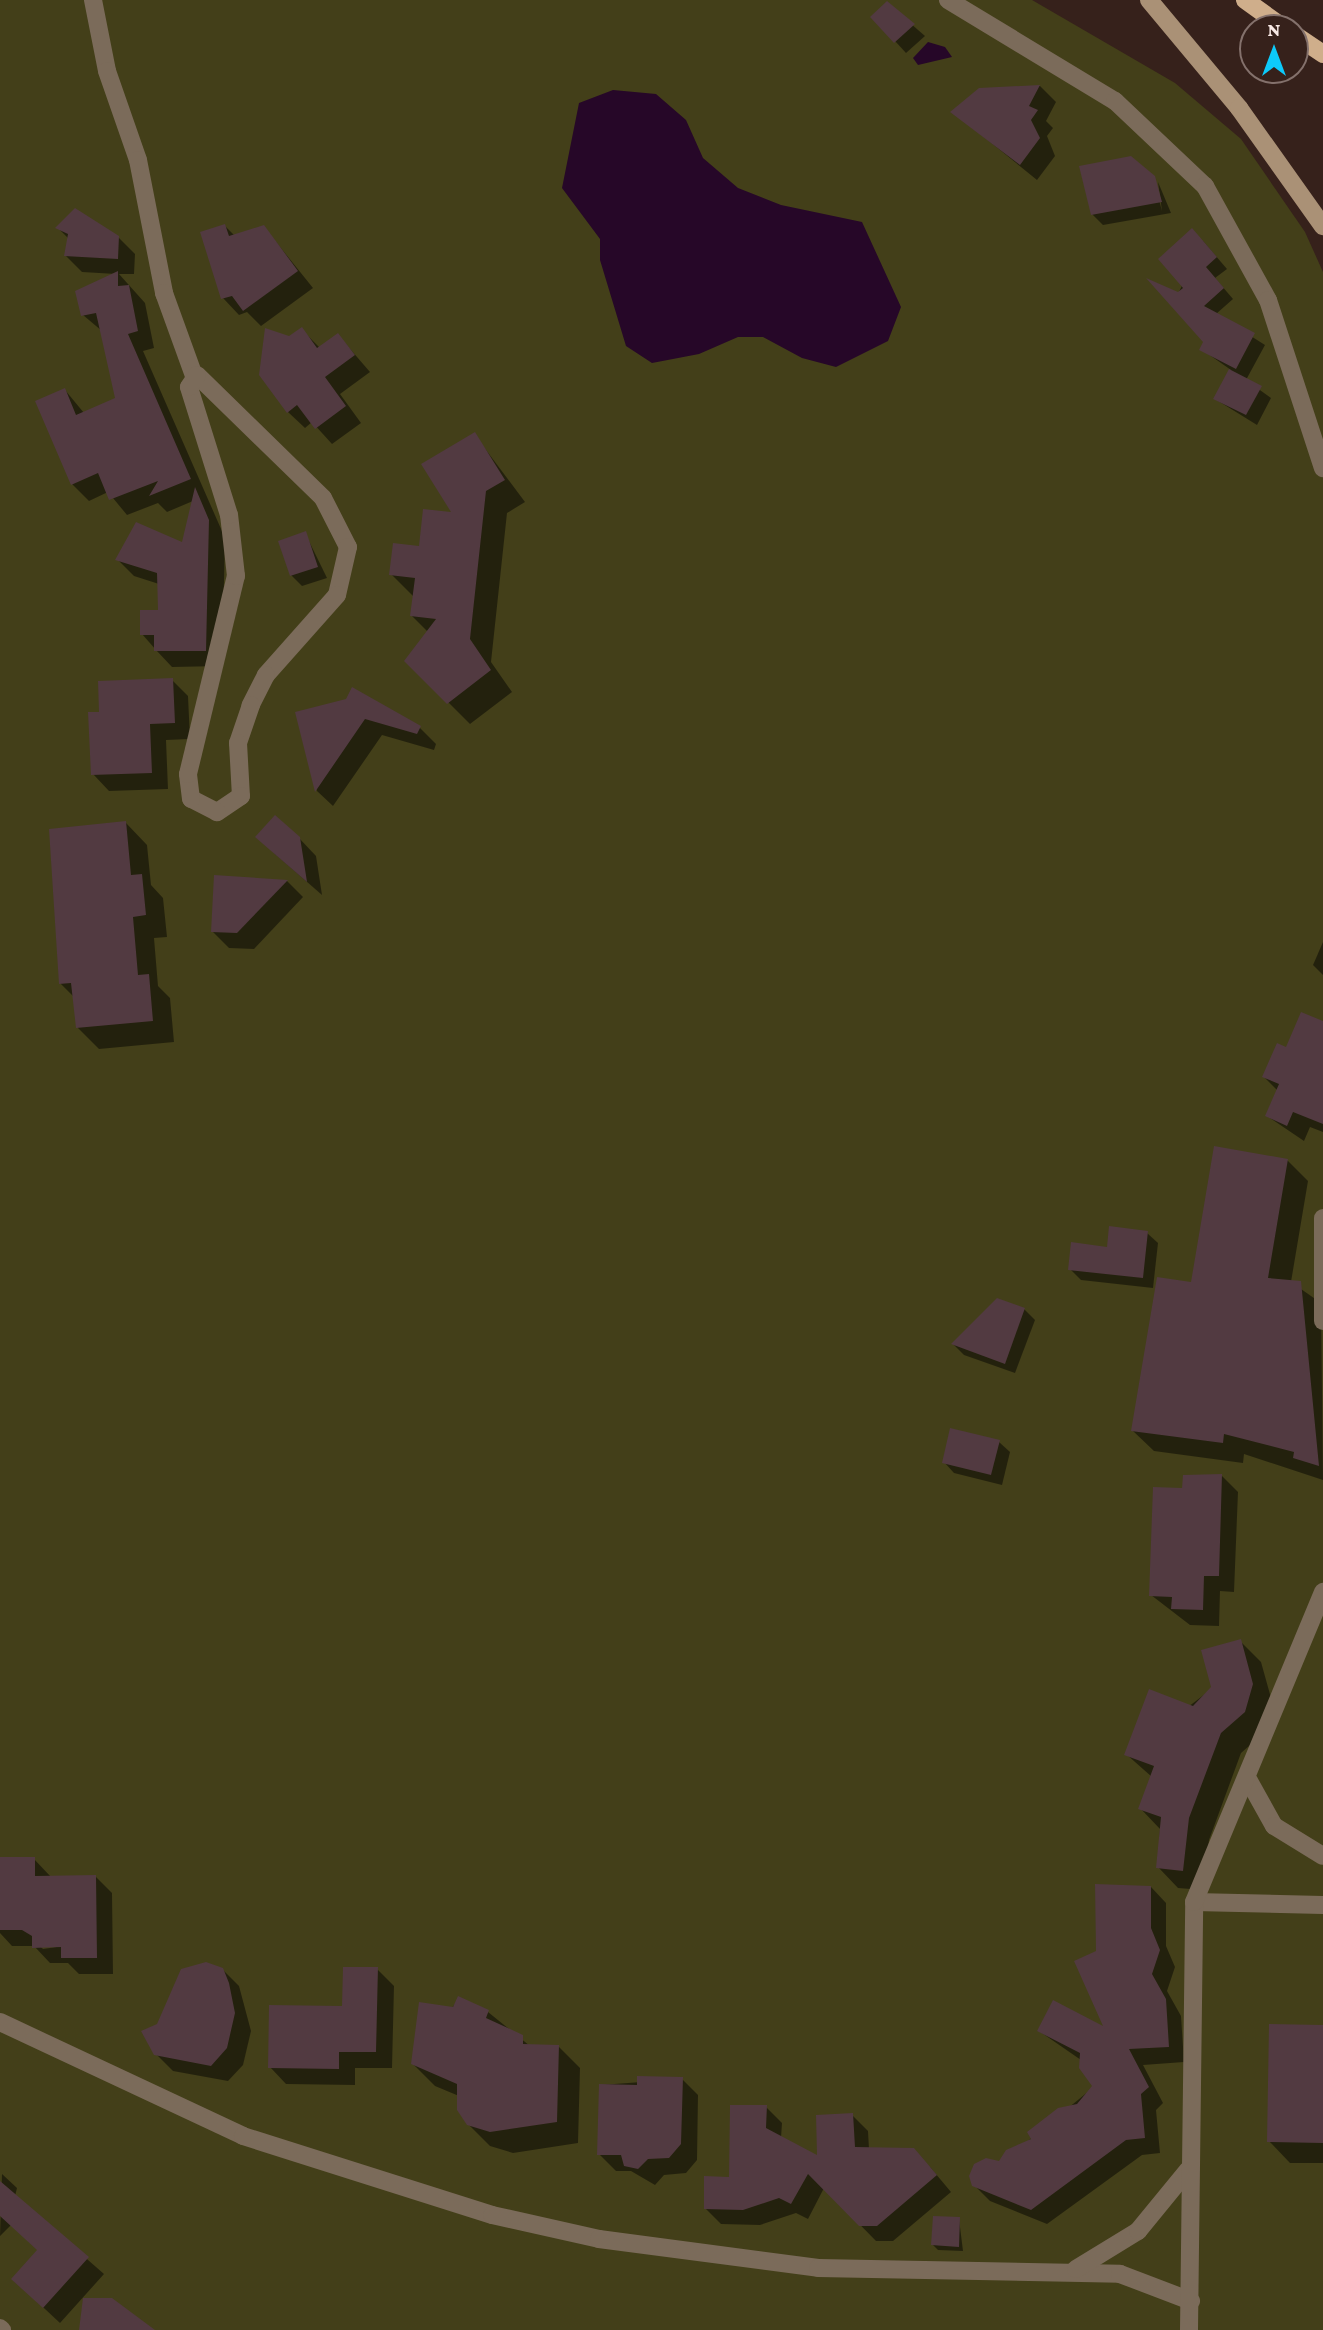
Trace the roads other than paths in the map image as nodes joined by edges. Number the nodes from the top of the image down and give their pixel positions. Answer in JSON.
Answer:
{"nodes":[{"id":1,"x":93,"y":0,"type":"edge"},
{"id":2,"x":948,"y":0,"type":"edge"},
{"id":3,"x":1149,"y":0,"type":"edge"},
{"id":4,"x":1245,"y":0,"type":"edge"},
{"id":5,"x":1264,"y":14,"type":"edge"},
{"id":6,"x":1323,"y":226,"type":"edge"},
{"id":7,"x":194,"y":376,"type":"junction"},
{"id":8,"x":1323,"y":468,"type":"edge"},
{"id":9,"x":1323,"y":1218,"type":"edge"},
{"id":10,"x":1323,"y":1321,"type":"edge"},
{"id":11,"x":1323,"y":1592,"type":"edge"},
{"id":12,"x":1249,"y":1781,"type":"junction"},
{"id":13,"x":1323,"y":1856,"type":"edge"},
{"id":14,"x":1194,"y":1902,"type":"junction"},
{"id":15,"x":1323,"y":1905,"type":"edge"},
{"id":16,"x":0,"y":2022,"type":"edge"},
{"id":17,"x":1188,"y":2170,"type":"junction"},
{"id":18,"x":1069,"y":2272,"type":"junction"},
{"id":19,"x":1191,"y":2301,"type":"junction"},
{"id":20,"x":1189,"y":2330,"type":"edge"}],
"edges":[{"from":1,"to":7,"type":"street"},
{"from":2,"to":8,"type":"street"},
{"from":3,"to":6,"type":"main road"},
{"from":4,"to":5,"type":"main road"},
{"from":7,"to":7,"type":"street"},
{"from":9,"to":10,"type":"street"},
{"from":11,"to":12,"type":"street"},
{"from":12,"to":13,"type":"street"},
{"from":12,"to":14,"type":"street"},
{"from":14,"to":15,"type":"street"},
{"from":14,"to":17,"type":"street"},
{"from":16,"to":18,"type":"street"},
{"from":17,"to":18,"type":"street"},
{"from":17,"to":19,"type":"street"},
{"from":18,"to":19,"type":"street"},
{"from":19,"to":20,"type":"street"}]}
